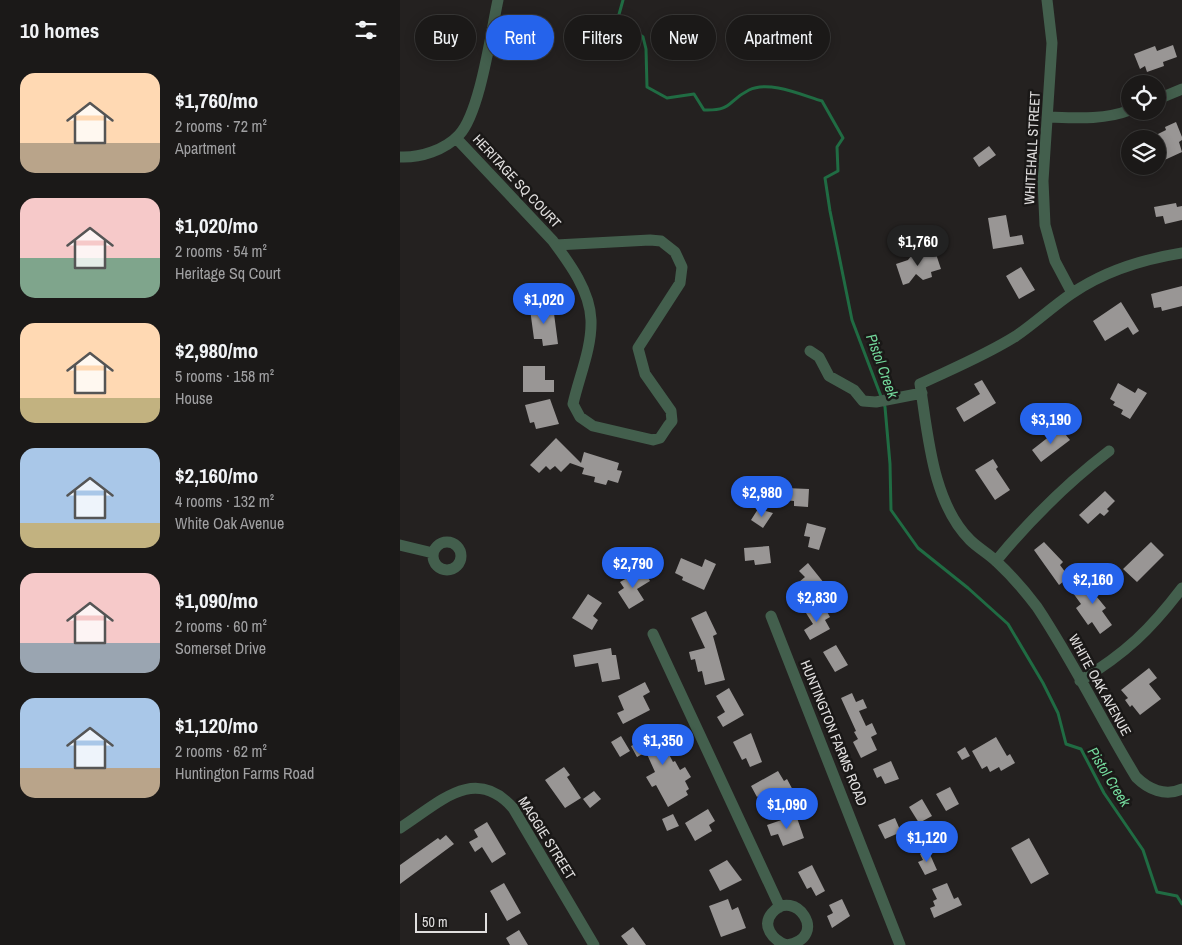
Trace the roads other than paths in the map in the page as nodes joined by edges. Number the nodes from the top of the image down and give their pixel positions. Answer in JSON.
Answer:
{"nodes":[{"id":1,"x":498,"y":0,"type":"edge"},
{"id":2,"x":1047,"y":0,"type":"edge"},
{"id":3,"x":1182,"y":90,"type":"edge"},
{"id":4,"x":1166,"y":95,"type":"edge"},
{"id":5,"x":1121,"y":113,"type":"edge"},
{"id":6,"x":1049,"y":117,"type":"junction"},
{"id":7,"x":456,"y":138,"type":"junction"},
{"id":8,"x":400,"y":157,"type":"edge"},
{"id":9,"x":556,"y":245,"type":"junction"},
{"id":10,"x":1182,"y":253,"type":"edge"},
{"id":11,"x":1072,"y":293,"type":"junction"},
{"id":12,"x":810,"y":351,"type":"dead end"},
{"id":13,"x":921,"y":388,"type":"junction"},
{"id":14,"x":1109,"y":451,"type":"dead end"},
{"id":15,"x":400,"y":545,"type":"edge"},
{"id":16,"x":433,"y":553,"type":"dead end"},
{"id":17,"x":996,"y":561,"type":"junction"},
{"id":18,"x":1182,"y":588,"type":"edge"},
{"id":19,"x":771,"y":616,"type":"dead end"},
{"id":20,"x":653,"y":634,"type":"dead end"},
{"id":21,"x":1080,"y":682,"type":"junction"},
{"id":22,"x":1182,"y":789,"type":"edge"},
{"id":23,"x":400,"y":828,"type":"edge"},
{"id":24,"x":780,"y":906,"type":"junction"},
{"id":25,"x":594,"y":945,"type":"edge"},
{"id":26,"x":792,"y":945,"type":"edge"},
{"id":27,"x":900,"y":945,"type":"edge"}],
"edges":[{"from":1,"to":7,"type":"street"},
{"from":2,"to":6,"type":"street","name":"WHITEHALL STREET"},
{"from":3,"to":4,"type":"street"},
{"from":5,"to":6,"type":"street"},
{"from":6,"to":11,"type":"street","name":"WHITEHALL STREET"},
{"from":7,"to":8,"type":"street"},
{"from":7,"to":9,"type":"street","name":"HERITAGE SQ COURT"},
{"from":9,"to":9,"type":"street","name":"HERITAGE SQ COURT"},
{"from":10,"to":11,"type":"street"},
{"from":11,"to":13,"type":"street"},
{"from":12,"to":13,"type":"street"},
{"from":13,"to":17,"type":"street","name":"WHITE OAK AVENUE"},
{"from":14,"to":17,"type":"street"},
{"from":15,"to":16,"type":"street"},
{"from":17,"to":21,"type":"street","name":"WHITE OAK AVENUE"},
{"from":18,"to":21,"type":"street"},
{"from":19,"to":27,"type":"street","name":"HUNTINGTON FARMS ROAD"},
{"from":20,"to":24,"type":"street"},
{"from":21,"to":22,"type":"street","name":"WHITE OAK AVENUE"},
{"from":23,"to":25,"type":"street","name":"MAGGIE STREET"},
{"from":24,"to":26,"type":"street"},
{"from":24,"to":26,"type":"street"}]}
